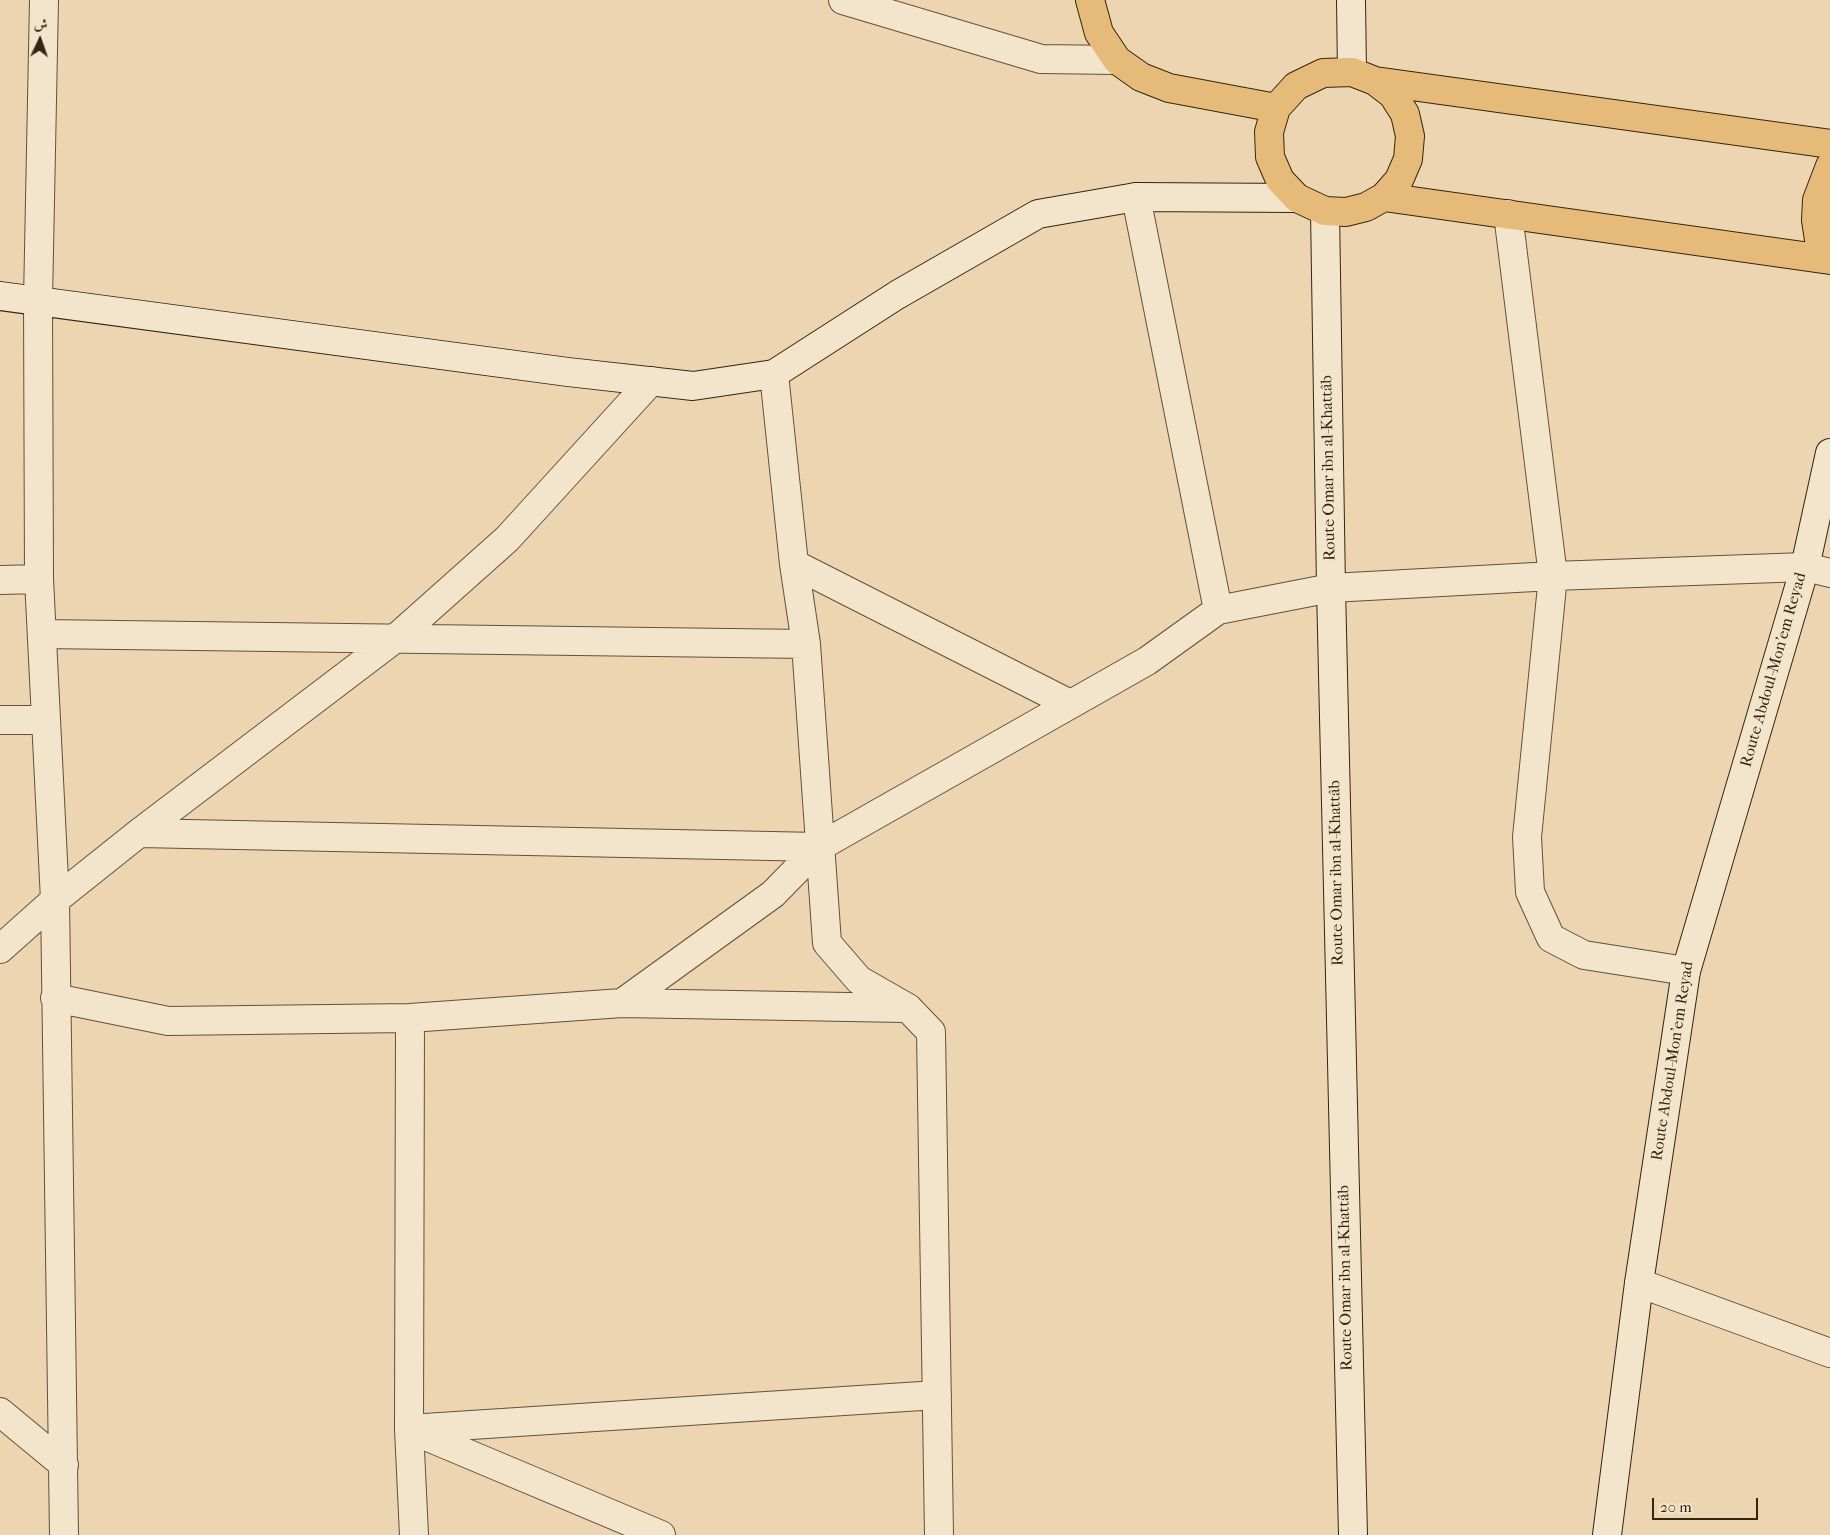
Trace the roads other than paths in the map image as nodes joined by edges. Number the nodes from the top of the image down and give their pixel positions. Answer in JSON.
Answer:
{"nodes":[{"id":1,"x":44,"y":0,"type":"edge"},
{"id":2,"x":843,"y":0,"type":"edge"},
{"id":3,"x":1090,"y":0,"type":"edge"},
{"id":4,"x":1351,"y":0,"type":"edge"},
{"id":5,"x":1117,"y":60,"type":"junction"},
{"id":6,"x":1364,"y":76,"type":"junction"},
{"id":7,"x":1276,"y":108,"type":"junction"},
{"id":8,"x":1830,"y":144,"type":"edge"},
{"id":9,"x":1830,"y":166,"type":"edge"},
{"id":10,"x":1136,"y":196,"type":"junction"},
{"id":11,"x":1384,"y":196,"type":"junction"},
{"id":12,"x":1297,"y":198,"type":"junction"},
{"id":13,"x":1325,"y":211,"type":"junction"},
{"id":14,"x":1508,"y":214,"type":"junction"},
{"id":15,"x":1828,"y":260,"type":"edge"},
{"id":16,"x":0,"y":296,"type":"edge"},
{"id":17,"x":38,"y":300,"type":"junction"},
{"id":18,"x":774,"y":374,"type":"junction"},
{"id":19,"x":651,"y":382,"type":"junction"},
{"id":20,"x":1830,"y":453,"type":"edge"},
{"id":21,"x":794,"y":564,"type":"junction"},
{"id":22,"x":1817,"y":570,"type":"edge"},
{"id":23,"x":1553,"y":576,"type":"junction"},
{"id":24,"x":39,"y":579,"type":"junction"},
{"id":25,"x":0,"y":580,"type":"edge"},
{"id":26,"x":1330,"y":588,"type":"junction"},
{"id":27,"x":1218,"y":610,"type":"junction"},
{"id":28,"x":42,"y":634,"type":"junction"},
{"id":29,"x":397,"y":637,"type":"junction"},
{"id":30,"x":806,"y":644,"type":"junction"},
{"id":31,"x":1070,"y":704,"type":"junction"},
{"id":32,"x":0,"y":720,"type":"edge"},
{"id":33,"x":46,"y":720,"type":"junction"},
{"id":34,"x":138,"y":833,"type":"junction"},
{"id":35,"x":818,"y":848,"type":"junction"},
{"id":36,"x":55,"y":900,"type":"junction"},
{"id":37,"x":0,"y":948,"type":"edge"},
{"id":38,"x":1686,"y":971,"type":"junction"},
{"id":39,"x":54,"y":998,"type":"junction"},
{"id":40,"x":622,"y":1003,"type":"junction"},
{"id":41,"x":908,"y":1008,"type":"junction"},
{"id":42,"x":410,"y":1018,"type":"junction"},
{"id":43,"x":1639,"y":1283,"type":"junction"},
{"id":44,"x":1830,"y":1353,"type":"edge"},
{"id":45,"x":937,"y":1395,"type":"junction"},
{"id":46,"x":0,"y":1412,"type":"edge"},
{"id":47,"x":408,"y":1429,"type":"junction"},
{"id":48,"x":64,"y":1465,"type":"junction"},
{"id":49,"x":64,"y":1535,"type":"edge"},
{"id":50,"x":414,"y":1535,"type":"edge"},
{"id":51,"x":661,"y":1535,"type":"edge"},
{"id":52,"x":939,"y":1535,"type":"edge"},
{"id":53,"x":1353,"y":1535,"type":"edge"},
{"id":54,"x":1607,"y":1535,"type":"edge"}],
"edges":[{"from":1,"to":17,"type":"street"},
{"from":2,"to":5,"type":"street"},
{"from":3,"to":5,"type":"main road"},
{"from":4,"to":6,"type":"street"},
{"from":5,"to":7,"type":"main road"},
{"from":6,"to":7,"type":"main road"},
{"from":6,"to":8,"type":"main road"},
{"from":6,"to":11,"type":"main road"},
{"from":7,"to":12,"type":"main road"},
{"from":9,"to":15,"type":"main road"},
{"from":10,"to":12,"type":"street"},
{"from":10,"to":18,"type":"street"},
{"from":10,"to":27,"type":"street"},
{"from":11,"to":13,"type":"main road"},
{"from":11,"to":14,"type":"main road"},
{"from":12,"to":13,"type":"main road"},
{"from":13,"to":26,"type":"street","name":"Route Omar ibn al-Khattâb"},
{"from":14,"to":15,"type":"main road"},
{"from":14,"to":23,"type":"street"},
{"from":16,"to":17,"type":"street"},
{"from":17,"to":19,"type":"street"},
{"from":17,"to":24,"type":"street"},
{"from":18,"to":19,"type":"street"},
{"from":18,"to":21,"type":"street"},
{"from":19,"to":29,"type":"street"},
{"from":20,"to":22,"type":"street","name":"Route Abdoul-Mon'em Reyad"},
{"from":21,"to":30,"type":"street"},
{"from":21,"to":31,"type":"street"},
{"from":22,"to":23,"type":"street"},
{"from":22,"to":38,"type":"street","name":"Route Abdoul-Mon'em Reyad"},
{"from":23,"to":26,"type":"street"},
{"from":23,"to":38,"type":"street"},
{"from":24,"to":25,"type":"street"},
{"from":24,"to":28,"type":"street"},
{"from":26,"to":27,"type":"street"},
{"from":26,"to":53,"type":"street","name":"Route Omar ibn al-Khattâb"},
{"from":27,"to":31,"type":"street"},
{"from":28,"to":29,"type":"street"},
{"from":28,"to":33,"type":"street"},
{"from":29,"to":30,"type":"street"},
{"from":29,"to":34,"type":"street"},
{"from":30,"to":35,"type":"street"},
{"from":31,"to":35,"type":"street"},
{"from":32,"to":33,"type":"street"},
{"from":33,"to":36,"type":"street"},
{"from":34,"to":35,"type":"street"},
{"from":34,"to":36,"type":"street"},
{"from":35,"to":40,"type":"street"},
{"from":35,"to":41,"type":"street"},
{"from":36,"to":37,"type":"street"},
{"from":36,"to":39,"type":"street"},
{"from":38,"to":43,"type":"street","name":"Route Abdoul-Mon'em Reyad"},
{"from":39,"to":42,"type":"street"},
{"from":39,"to":48,"type":"street"},
{"from":40,"to":41,"type":"street"},
{"from":40,"to":42,"type":"street"},
{"from":41,"to":45,"type":"street"},
{"from":42,"to":47,"type":"street"},
{"from":43,"to":44,"type":"street"},
{"from":43,"to":54,"type":"street","name":"Route Abdoul-Mon'em Reyad"},
{"from":45,"to":47,"type":"street"},
{"from":45,"to":52,"type":"street"},
{"from":46,"to":48,"type":"street"},
{"from":47,"to":50,"type":"street"},
{"from":47,"to":51,"type":"street"},
{"from":48,"to":49,"type":"street"}]}
